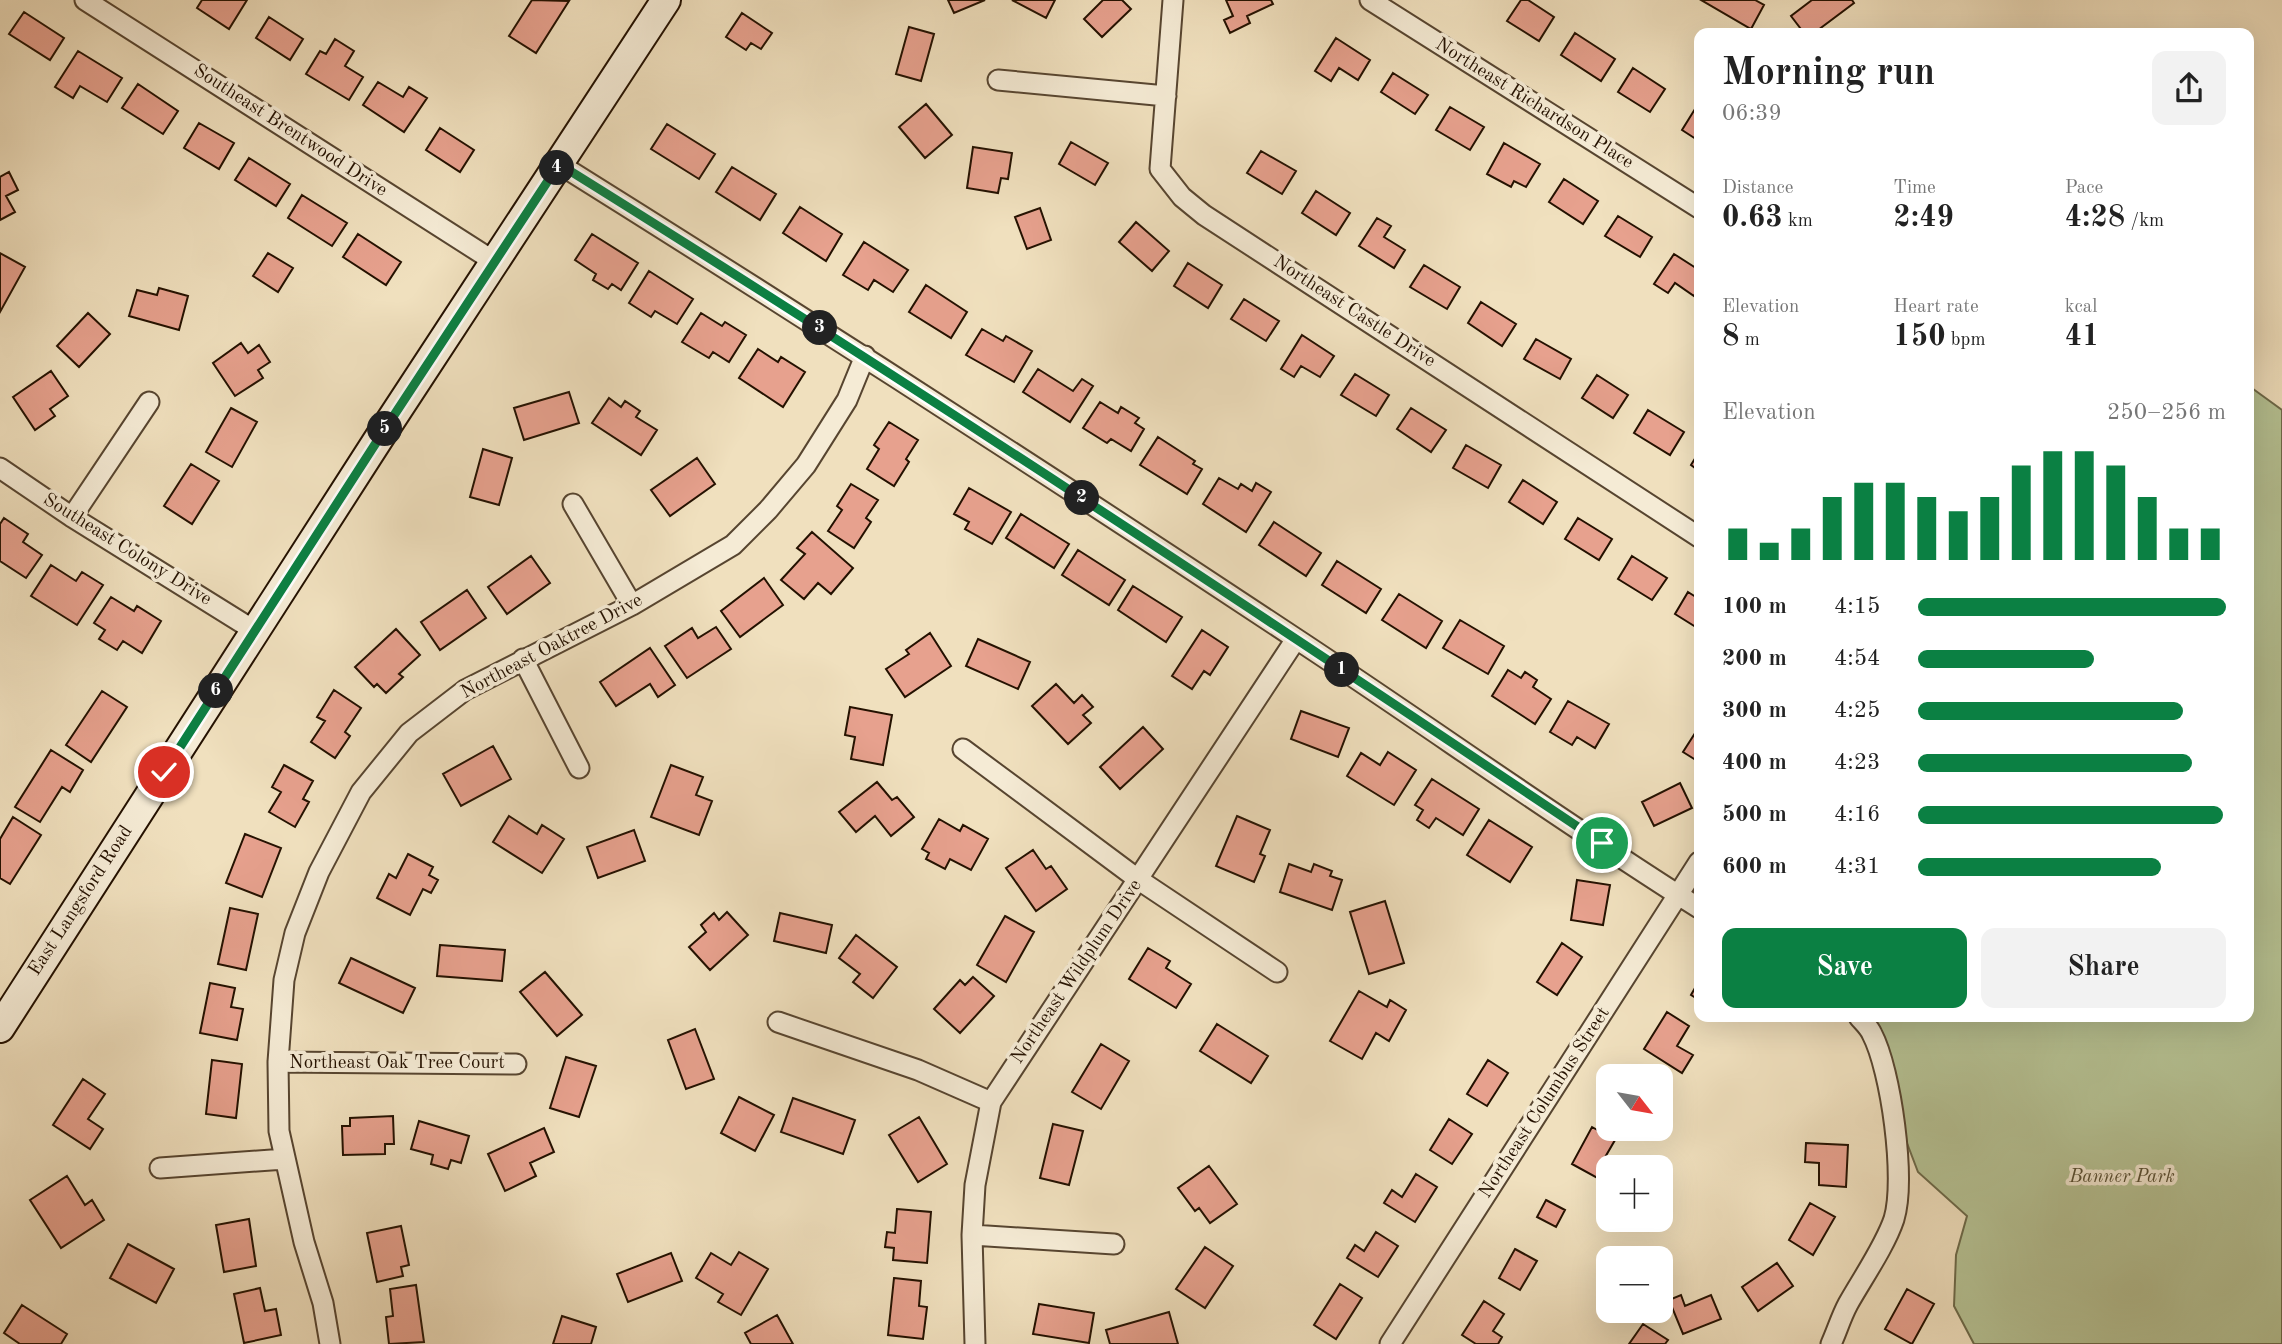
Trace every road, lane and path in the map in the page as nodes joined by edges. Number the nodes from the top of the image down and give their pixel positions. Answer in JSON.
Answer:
{"nodes":[{"id":1,"x":85,"y":0,"type":"edge"},
{"id":2,"x":666,"y":0,"type":"edge"},
{"id":3,"x":1174,"y":0,"type":"edge"},
{"id":4,"x":1370,"y":0,"type":"edge"},
{"id":5,"x":998,"y":80,"type":"dead end"},
{"id":6,"x":1166,"y":96,"type":"junction"},
{"id":7,"x":559,"y":164,"type":"junction"},
{"id":8,"x":1694,"y":205,"type":"edge"},
{"id":9,"x":495,"y":262,"type":"junction"},
{"id":10,"x":865,"y":356,"type":"junction"},
{"id":11,"x":149,"y":402,"type":"dead end"},
{"id":12,"x":0,"y":468,"type":"edge"},
{"id":13,"x":572,"y":504,"type":"dead end"},
{"id":14,"x":72,"y":517,"type":"junction"},
{"id":15,"x":1694,"y":534,"type":"edge"},
{"id":16,"x":632,"y":605,"type":"junction"},
{"id":17,"x":255,"y":631,"type":"junction"},
{"id":18,"x":1296,"y":639,"type":"junction"},
{"id":19,"x":523,"y":659,"type":"junction"},
{"id":20,"x":963,"y":749,"type":"dead end"},
{"id":21,"x":579,"y":768,"type":"dead end"},
{"id":22,"x":1694,"y":870,"type":"edge"},
{"id":23,"x":1139,"y":880,"type":"junction"},
{"id":24,"x":1678,"y":895,"type":"junction"},
{"id":25,"x":1694,"y":905,"type":"edge"},
{"id":26,"x":1277,"y":972,"type":"dead end"},
{"id":27,"x":778,"y":1022,"type":"dead end"},
{"id":28,"x":1863,"y":1022,"type":"edge"},
{"id":29,"x":0,"y":1028,"type":"edge"},
{"id":30,"x":278,"y":1062,"type":"junction"},
{"id":31,"x":516,"y":1064,"type":"dead end"},
{"id":32,"x":991,"y":1102,"type":"junction"},
{"id":33,"x":285,"y":1159,"type":"junction"},
{"id":34,"x":160,"y":1168,"type":"dead end"},
{"id":35,"x":972,"y":1235,"type":"junction"},
{"id":36,"x":1114,"y":1244,"type":"dead end"},
{"id":37,"x":330,"y":1344,"type":"edge"},
{"id":38,"x":975,"y":1344,"type":"edge"},
{"id":39,"x":1390,"y":1344,"type":"edge"},
{"id":40,"x":1831,"y":1344,"type":"edge"}],
"edges":[{"from":1,"to":9,"type":"street","name":"Southeast Brentwood Drive"},
{"from":2,"to":7,"type":"street","name":"East Langsford Road"},
{"from":3,"to":6,"type":"street","name":"Northeast Castle Drive"},
{"from":4,"to":8,"type":"street","name":"Northeast Richardson Place"},
{"from":5,"to":6,"type":"street"},
{"from":6,"to":15,"type":"street","name":"Northeast Castle Drive"},
{"from":7,"to":9,"type":"street","name":"East Langsford Road"},
{"from":7,"to":10,"type":"street"},
{"from":9,"to":17,"type":"street","name":"East Langsford Road"},
{"from":10,"to":16,"type":"street","name":"Northeast Oaktree Drive"},
{"from":10,"to":18,"type":"street"},
{"from":11,"to":14,"type":"street"},
{"from":12,"to":14,"type":"street","name":"Southeast Colony Drive"},
{"from":13,"to":16,"type":"street"},
{"from":14,"to":17,"type":"street","name":"Southeast Colony Drive"},
{"from":16,"to":19,"type":"street","name":"Northeast Oaktree Drive"},
{"from":17,"to":29,"type":"street","name":"East Langsford Road"},
{"from":18,"to":23,"type":"street","name":"Northeast Wildplum Drive"},
{"from":18,"to":24,"type":"street"},
{"from":19,"to":21,"type":"street"},
{"from":19,"to":30,"type":"street","name":"Northeast Oaktree Drive"},
{"from":20,"to":23,"type":"street"},
{"from":22,"to":24,"type":"street","name":"Northeast Columbus Street"},
{"from":23,"to":26,"type":"street"},
{"from":23,"to":32,"type":"street","name":"Northeast Wildplum Drive"},
{"from":24,"to":25,"type":"street"},
{"from":24,"to":39,"type":"street","name":"Northeast Columbus Street"},
{"from":27,"to":32,"type":"street"},
{"from":28,"to":40,"type":"street"},
{"from":30,"to":31,"type":"street","name":"Northeast Oak Tree Court"},
{"from":30,"to":33,"type":"street","name":"Northeast Oaktree Drive"},
{"from":32,"to":35,"type":"street","name":"Northeast Wildplum Drive"},
{"from":33,"to":34,"type":"street"},
{"from":33,"to":37,"type":"street","name":"Northeast Oaktree Drive"},
{"from":35,"to":36,"type":"street"},
{"from":35,"to":38,"type":"street","name":"Northeast Wildplum Drive"}]}
